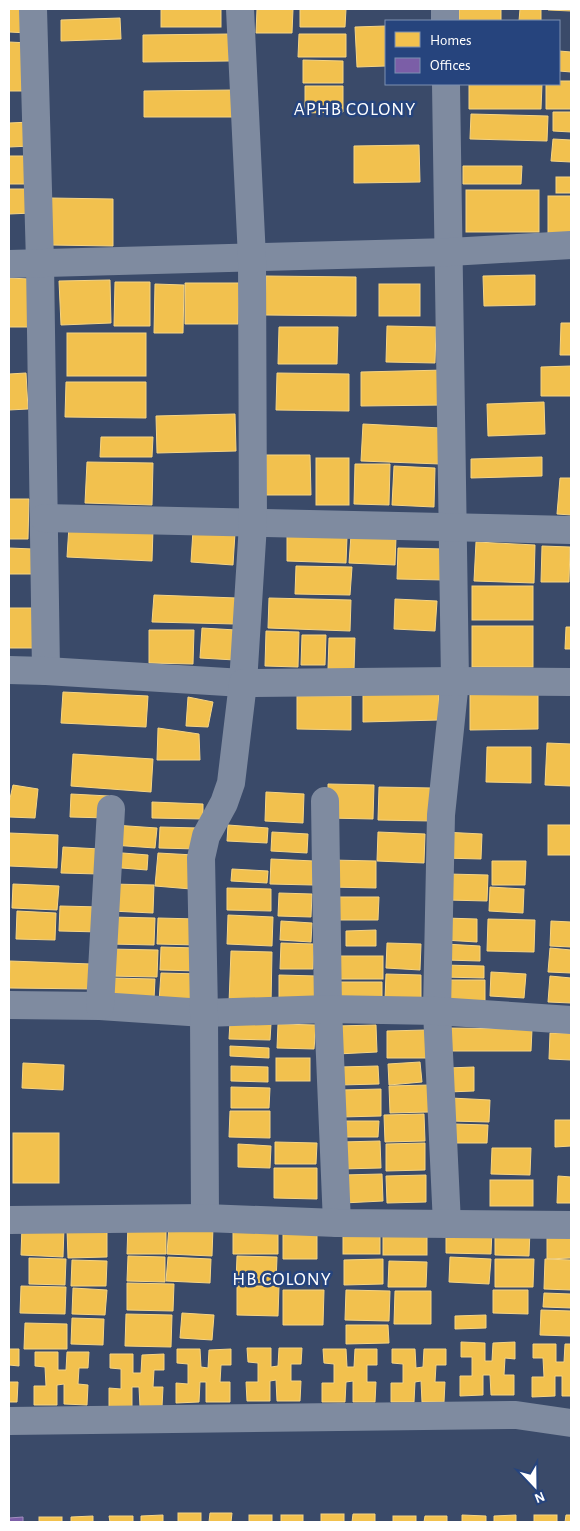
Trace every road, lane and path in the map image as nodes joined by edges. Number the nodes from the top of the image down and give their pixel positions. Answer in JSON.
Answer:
{"nodes":[{"id":1,"x":33,"y":9,"type":"edge"},
{"id":2,"x":240,"y":9,"type":"edge"},
{"id":3,"x":446,"y":85,"type":"edge"},
{"id":4,"x":571,"y":245,"type":"edge"},
{"id":5,"x":450,"y":252,"type":"junction"},
{"id":6,"x":252,"y":258,"type":"junction"},
{"id":7,"x":40,"y":263,"type":"junction"},
{"id":8,"x":9,"y":264,"type":"edge"},
{"id":9,"x":44,"y":518,"type":"junction"},
{"id":10,"x":253,"y":524,"type":"junction"},
{"id":11,"x":454,"y":527,"type":"junction"},
{"id":12,"x":571,"y":530,"type":"edge"},
{"id":13,"x":9,"y":670,"type":"edge"},
{"id":14,"x":46,"y":671,"type":"junction"},
{"id":15,"x":455,"y":681,"type":"junction"},
{"id":16,"x":571,"y":682,"type":"edge"},
{"id":17,"x":243,"y":683,"type":"junction"},
{"id":18,"x":325,"y":801,"type":"dead end"},
{"id":19,"x":111,"y":809,"type":"dead end"},
{"id":20,"x":9,"y":1005,"type":"edge"},
{"id":21,"x":100,"y":1006,"type":"junction"},
{"id":22,"x":328,"y":1010,"type":"junction"},
{"id":23,"x":437,"y":1011,"type":"junction"},
{"id":24,"x":204,"y":1014,"type":"junction"},
{"id":25,"x":571,"y":1020,"type":"edge"},
{"id":26,"x":205,"y":1218,"type":"junction"},
{"id":27,"x":9,"y":1220,"type":"edge"},
{"id":28,"x":337,"y":1223,"type":"junction"},
{"id":29,"x":448,"y":1224,"type":"junction"},
{"id":30,"x":571,"y":1225,"type":"edge"},
{"id":31,"x":9,"y":1421,"type":"edge"},
{"id":32,"x":571,"y":1422,"type":"edge"}],
"edges":[{"from":1,"to":7,"type":"street"},
{"from":2,"to":6,"type":"street"},
{"from":3,"to":5,"type":"street"},
{"from":4,"to":5,"type":"street"},
{"from":5,"to":6,"type":"street"},
{"from":5,"to":11,"type":"street"},
{"from":6,"to":7,"type":"street"},
{"from":6,"to":10,"type":"street"},
{"from":7,"to":8,"type":"street"},
{"from":7,"to":9,"type":"street"},
{"from":9,"to":10,"type":"street"},
{"from":9,"to":14,"type":"street"},
{"from":10,"to":11,"type":"street"},
{"from":10,"to":17,"type":"street"},
{"from":11,"to":12,"type":"street"},
{"from":11,"to":15,"type":"street"},
{"from":13,"to":14,"type":"street"},
{"from":14,"to":17,"type":"street"},
{"from":15,"to":16,"type":"street"},
{"from":15,"to":17,"type":"street"},
{"from":15,"to":23,"type":"street"},
{"from":17,"to":24,"type":"street"},
{"from":18,"to":22,"type":"street"},
{"from":19,"to":21,"type":"street"},
{"from":20,"to":21,"type":"street"},
{"from":21,"to":24,"type":"street"},
{"from":22,"to":23,"type":"street"},
{"from":22,"to":24,"type":"street"},
{"from":22,"to":28,"type":"street"},
{"from":23,"to":25,"type":"street"},
{"from":23,"to":29,"type":"street"},
{"from":24,"to":26,"type":"street"},
{"from":26,"to":27,"type":"street"},
{"from":26,"to":28,"type":"street"},
{"from":28,"to":29,"type":"street"},
{"from":29,"to":30,"type":"street"},
{"from":31,"to":32,"type":"street"}]}
